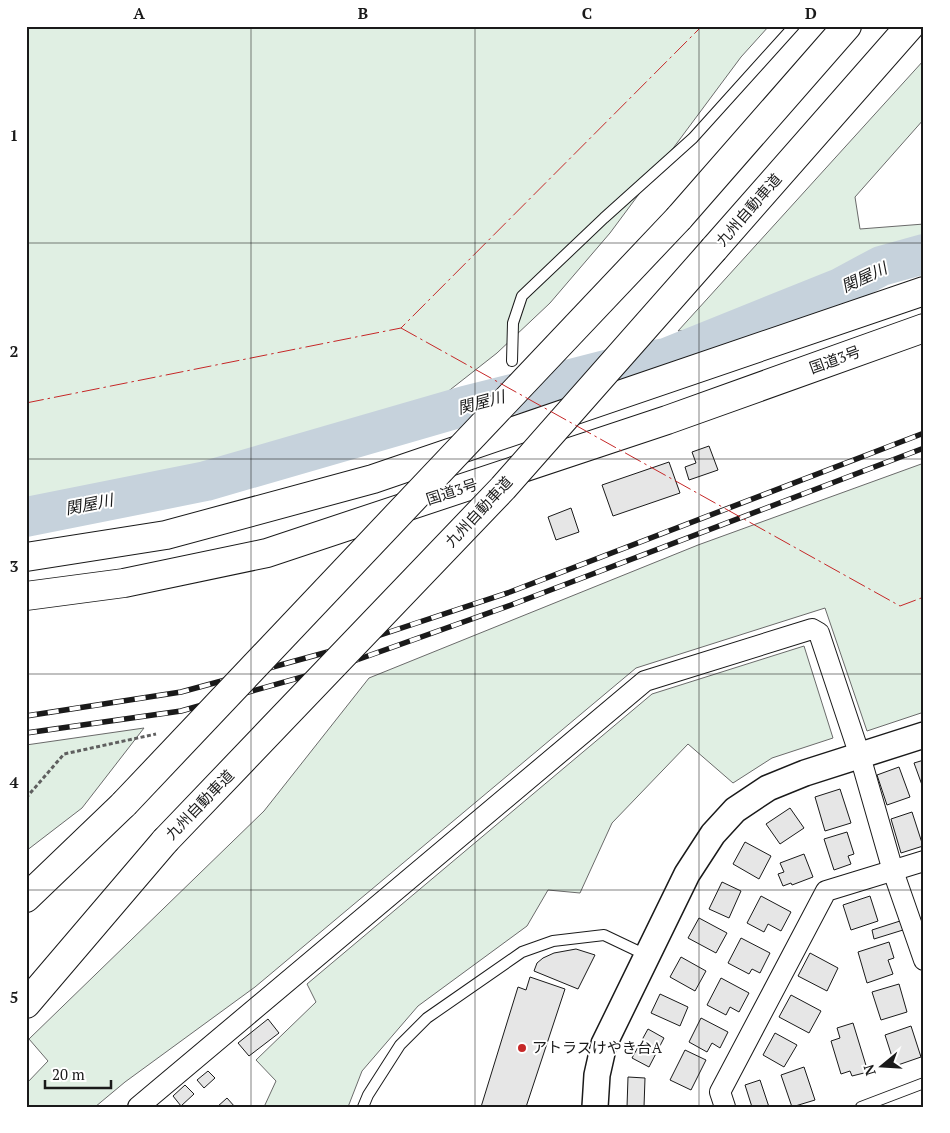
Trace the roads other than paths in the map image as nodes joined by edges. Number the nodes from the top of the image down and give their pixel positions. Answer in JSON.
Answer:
{"nodes":[{"id":1,"x":794,"y":26,"type":"edge"},
{"id":2,"x":847,"y":26,"type":"edge"},
{"id":3,"x":910,"y":26,"type":"edge"},
{"id":4,"x":924,"y":291,"type":"edge"},
{"id":5,"x":924,"y":328,"type":"edge"},
{"id":6,"x":512,"y":362,"type":"dead end"},
{"id":7,"x":26,"y":557,"type":"edge"},
{"id":8,"x":26,"y":596,"type":"edge"},
{"id":9,"x":924,"y":735,"type":"edge"},
{"id":10,"x":860,"y":756,"type":"junction"},
{"id":11,"x":166,"y":841,"type":"junction"},
{"id":12,"x":924,"y":861,"type":"edge"},
{"id":13,"x":893,"y":871,"type":"junction"},
{"id":14,"x":26,"y":898,"type":"edge"},
{"id":15,"x":646,"y":955,"type":"junction"},
{"id":16,"x":924,"y":960,"type":"edge"},
{"id":17,"x":26,"y":977,"type":"edge"},
{"id":18,"x":26,"y":1004,"type":"edge"},
{"id":19,"x":924,"y":1083,"type":"edge"},
{"id":20,"x":138,"y":1107,"type":"edge"},
{"id":21,"x":363,"y":1107,"type":"edge"},
{"id":22,"x":595,"y":1107,"type":"edge"},
{"id":23,"x":725,"y":1107,"type":"edge"},
{"id":24,"x":861,"y":1107,"type":"edge"}],
"edges":[{"from":1,"to":6,"type":"lane"},
{"from":2,"to":14,"type":"highway","bridge":true},
{"from":3,"to":11,"type":"highway","name":"九州自動車道","bridge":true},
{"from":4,"to":7,"type":"highway"},
{"from":5,"to":8,"type":"highway","name":"国道3号"},
{"from":9,"to":10,"type":"street"},
{"from":10,"to":13,"type":"street"},
{"from":10,"to":15,"type":"street"},
{"from":10,"to":20,"type":"street"},
{"from":11,"to":17,"type":"highway","name":"九州自動車道"},
{"from":11,"to":18,"type":"highway"},
{"from":12,"to":13,"type":"street"},
{"from":13,"to":16,"type":"street"},
{"from":13,"to":23,"type":"street"},
{"from":15,"to":21,"type":"lane"},
{"from":15,"to":22,"type":"street"},
{"from":19,"to":24,"type":"lane"}]}
